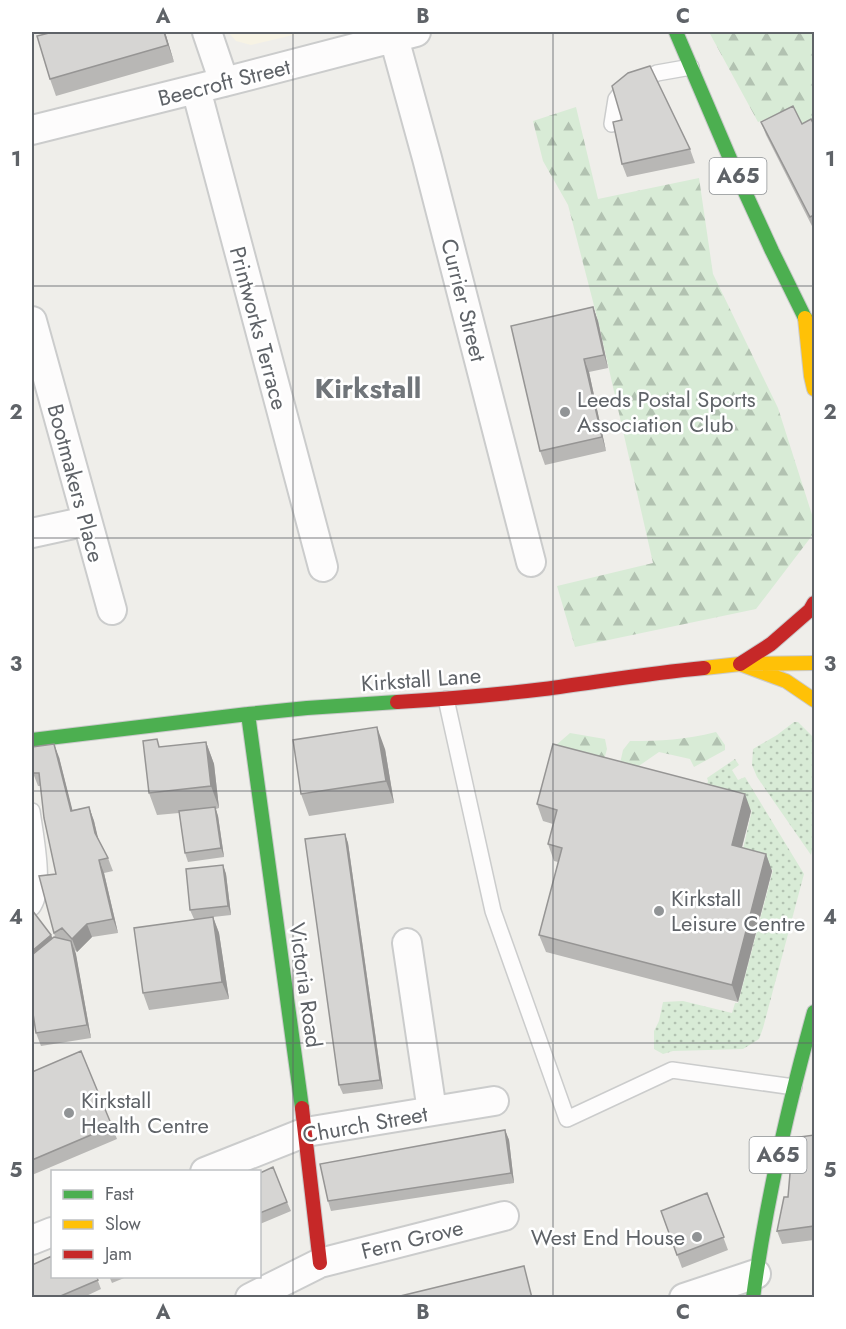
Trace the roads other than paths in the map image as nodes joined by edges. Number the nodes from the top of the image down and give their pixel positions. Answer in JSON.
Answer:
{"nodes":[{"id":1,"x":207,"y":32,"type":"edge"},
{"id":2,"x":676,"y":32,"type":"edge"},
{"id":3,"x":405,"y":35,"type":"edge"},
{"id":4,"x":691,"y":66,"type":"junction"},
{"id":5,"x":224,"y":82,"type":"junction"},
{"id":6,"x":196,"y":89,"type":"junction"},
{"id":7,"x":612,"y":124,"type":"edge"},
{"id":8,"x":32,"y":130,"type":"edge"},
{"id":9,"x":805,"y":318,"type":"junction"},
{"id":10,"x":32,"y":321,"type":"edge"},
{"id":11,"x":814,"y":328,"type":"edge"},
{"id":12,"x":813,"y":383,"type":"edge"},
{"id":13,"x":87,"y":522,"type":"junction"},
{"id":14,"x":32,"y":533,"type":"edge"},
{"id":15,"x":531,"y":562,"type":"dead end"},
{"id":16,"x":323,"y":567,"type":"dead end"},
{"id":17,"x":814,"y":603,"type":"edge"},
{"id":18,"x":112,"y":610,"type":"dead end"},
{"id":19,"x":814,"y":663,"type":"edge"},
{"id":20,"x":740,"y":664,"type":"junction"},
{"id":21,"x":446,"y":699,"type":"junction"},
{"id":22,"x":814,"y":700,"type":"edge"},
{"id":23,"x":248,"y":714,"type":"junction"},
{"id":24,"x":32,"y":740,"type":"edge"},
{"id":25,"x":32,"y":812,"type":"edge"},
{"id":26,"x":32,"y":908,"type":"edge"},
{"id":27,"x":407,"y":943,"type":"dead end"},
{"id":28,"x":814,"y":1012,"type":"edge"},
{"id":29,"x":794,"y":1087,"type":"junction"},
{"id":30,"x":494,"y":1101,"type":"dead end"},
{"id":31,"x":432,"y":1111,"type":"junction"},
{"id":32,"x":306,"y":1132,"type":"junction"},
{"id":33,"x":210,"y":1170,"type":"edge"},
{"id":34,"x":504,"y":1216,"type":"dead end"},
{"id":35,"x":51,"y":1232,"type":"edge"},
{"id":36,"x":32,"y":1240,"type":"edge"},
{"id":37,"x":320,"y":1263,"type":"junction"},
{"id":38,"x":754,"y":1286,"type":"edge"},
{"id":39,"x":250,"y":1298,"type":"edge"},
{"id":40,"x":684,"y":1298,"type":"edge"}],
"edges":[{"from":1,"to":5,"type":"street"},
{"from":2,"to":4,"type":"main road","number":"A65"},
{"from":3,"to":5,"type":"street","name":"Beecroft Street"},
{"from":3,"to":15,"type":"street","name":"Currier Street"},
{"from":4,"to":7,"type":"lane"},
{"from":4,"to":9,"type":"main road","number":"A65"},
{"from":5,"to":6,"type":"street","name":"Beecroft Street"},
{"from":6,"to":8,"type":"street","name":"Beecroft Street"},
{"from":6,"to":16,"type":"street","name":"Printworks Terrace"},
{"from":9,"to":11,"type":"main road","number":"A65"},
{"from":9,"to":12,"type":"main road","number":"A65"},
{"from":10,"to":13,"type":"street","name":"Bootmakers Place"},
{"from":13,"to":14,"type":"street"},
{"from":13,"to":18,"type":"street","name":"Bootmakers Place"},
{"from":17,"to":20,"type":"main road"},
{"from":19,"to":20,"type":"main road","name":"Kirkstall Lane"},
{"from":20,"to":21,"type":"main road","name":"Kirkstall Lane"},
{"from":20,"to":22,"type":"main road"},
{"from":21,"to":23,"type":"main road","name":"Kirkstall Lane"},
{"from":21,"to":29,"type":"lane"},
{"from":23,"to":24,"type":"main road","name":"Kirkstall Lane"},
{"from":23,"to":32,"type":"main road","name":"Victoria Road"},
{"from":25,"to":26,"type":"lane"},
{"from":27,"to":31,"type":"street"},
{"from":28,"to":29,"type":"main road","number":"A65"},
{"from":29,"to":38,"type":"main road","number":"A65"},
{"from":30,"to":31,"type":"street","name":"Church Street"},
{"from":31,"to":32,"type":"street","name":"Church Street"},
{"from":32,"to":33,"type":"street","name":"Church Street"},
{"from":32,"to":37,"type":"main road","name":"Victoria Road"},
{"from":34,"to":37,"type":"street","name":"Fern Grove"},
{"from":35,"to":36,"type":"street"},
{"from":37,"to":39,"type":"street","name":"Fern Grove"},
{"from":38,"to":40,"type":"street"}]}
